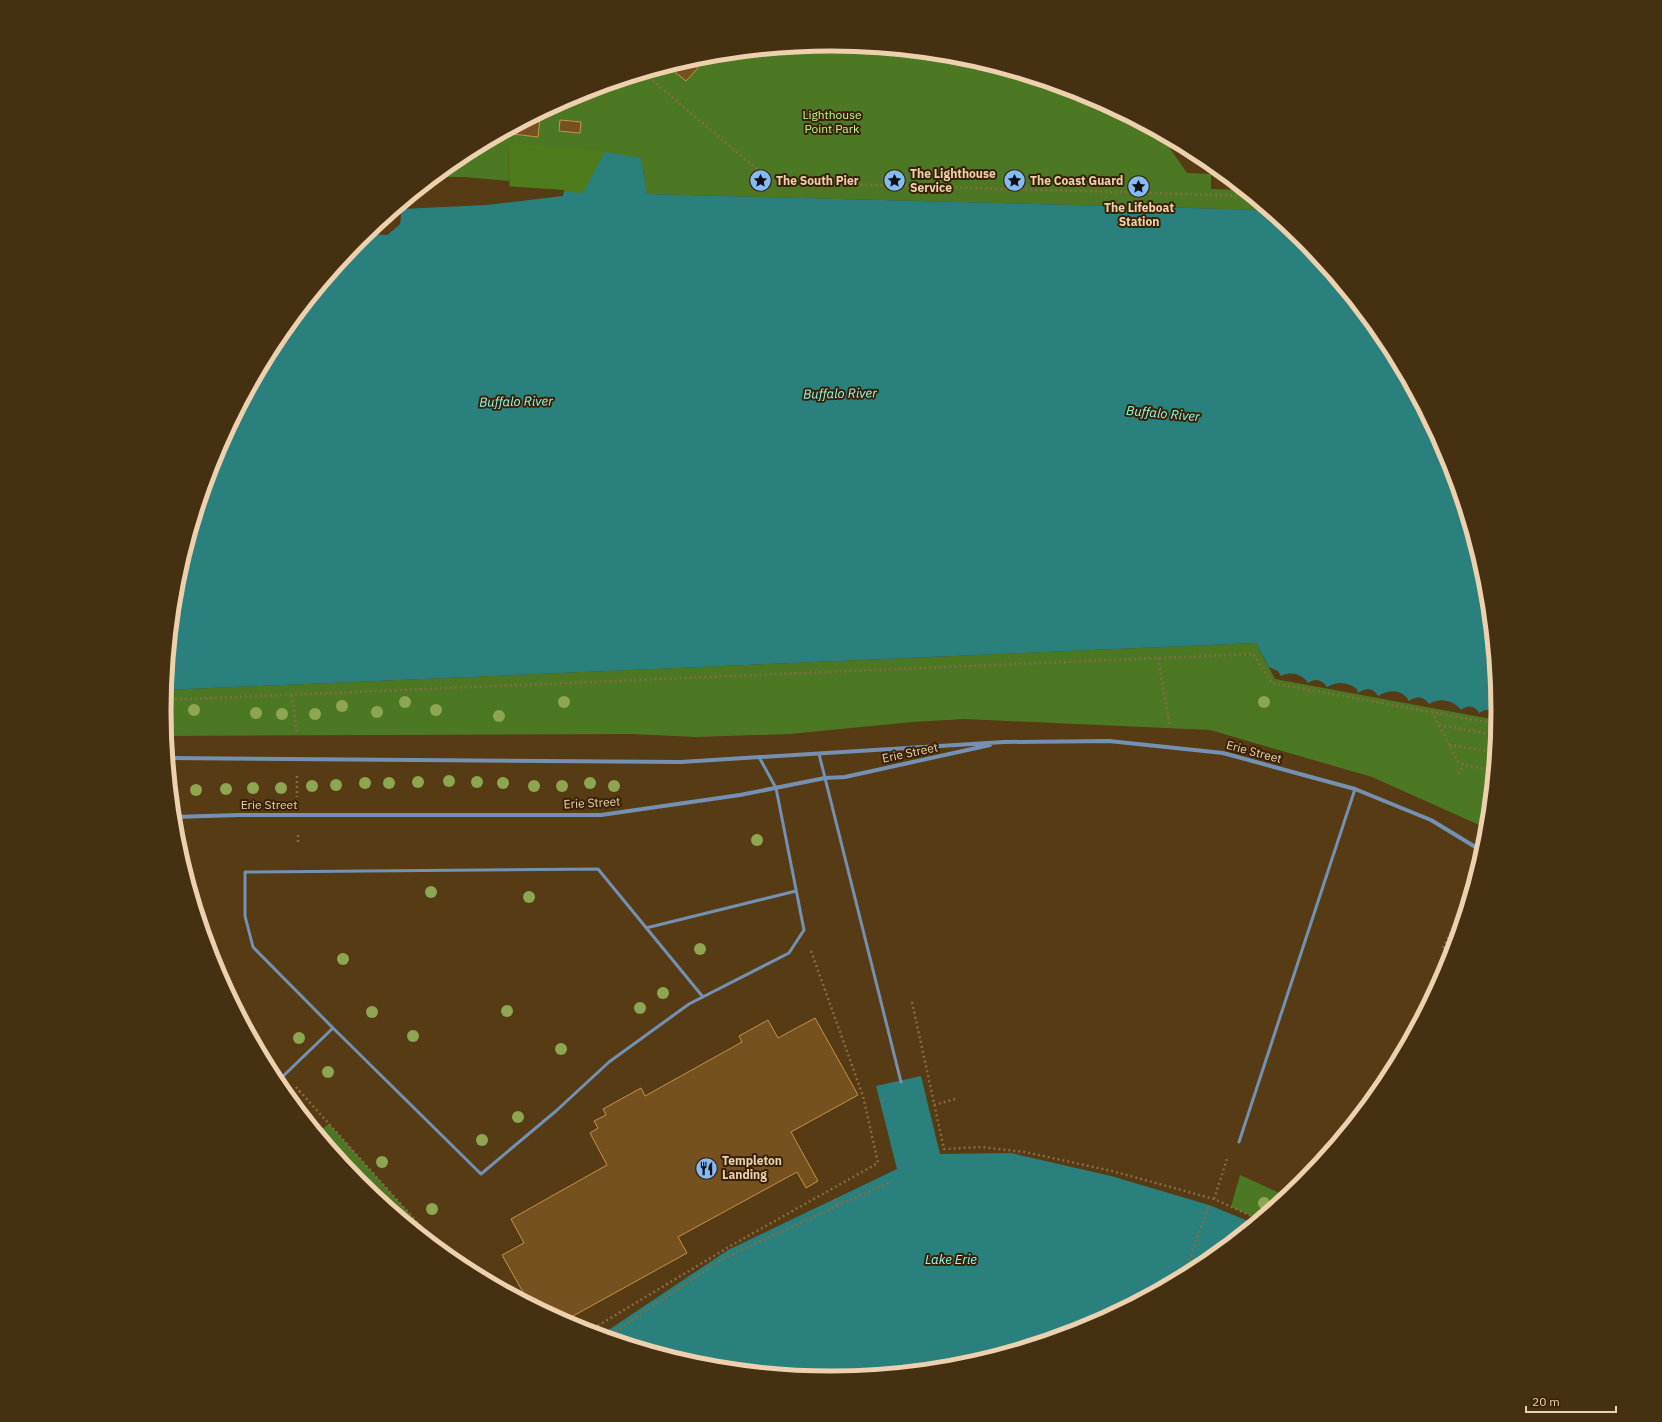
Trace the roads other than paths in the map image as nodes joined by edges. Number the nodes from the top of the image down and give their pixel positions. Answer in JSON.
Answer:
{"nodes":[{"id":1,"x":1004,"y":742,"type":"junction"},
{"id":2,"x":819,"y":754,"type":"junction"},
{"id":3,"x":759,"y":757,"type":"junction"},
{"id":4,"x":172,"y":758,"type":"edge"},
{"id":5,"x":825,"y":778,"type":"junction"},
{"id":6,"x":776,"y":788,"type":"junction"},
{"id":7,"x":1355,"y":789,"type":"junction"},
{"id":8,"x":180,"y":817,"type":"edge"},
{"id":9,"x":1476,"y":848,"type":"edge"},
{"id":10,"x":796,"y":891,"type":"junction"},
{"id":11,"x":646,"y":928,"type":"junction"},
{"id":12,"x":703,"y":998,"type":"junction"},
{"id":13,"x":333,"y":1028,"type":"junction"},
{"id":14,"x":282,"y":1077,"type":"edge"},
{"id":15,"x":901,"y":1082,"type":"dead end"},
{"id":16,"x":1239,"y":1142,"type":"dead end"}],
"edges":[{"from":1,"to":2,"type":"street","name":"Erie Street"},
{"from":1,"to":5,"type":"street","name":"Erie Street"},
{"from":1,"to":7,"type":"street","name":"Erie Street"},
{"from":2,"to":3,"type":"street","name":"Erie Street"},
{"from":2,"to":5,"type":"lane"},
{"from":3,"to":4,"type":"street","name":"Erie Street"},
{"from":3,"to":6,"type":"lane"},
{"from":5,"to":6,"type":"street","name":"Erie Street"},
{"from":5,"to":15,"type":"lane"},
{"from":6,"to":8,"type":"street","name":"Erie Street"},
{"from":6,"to":10,"type":"lane"},
{"from":7,"to":9,"type":"street","name":"Erie Street"},
{"from":7,"to":16,"type":"lane"},
{"from":10,"to":11,"type":"lane"},
{"from":10,"to":12,"type":"lane"},
{"from":11,"to":12,"type":"lane"},
{"from":11,"to":13,"type":"lane"},
{"from":12,"to":13,"type":"lane"},
{"from":13,"to":14,"type":"lane"}]}
